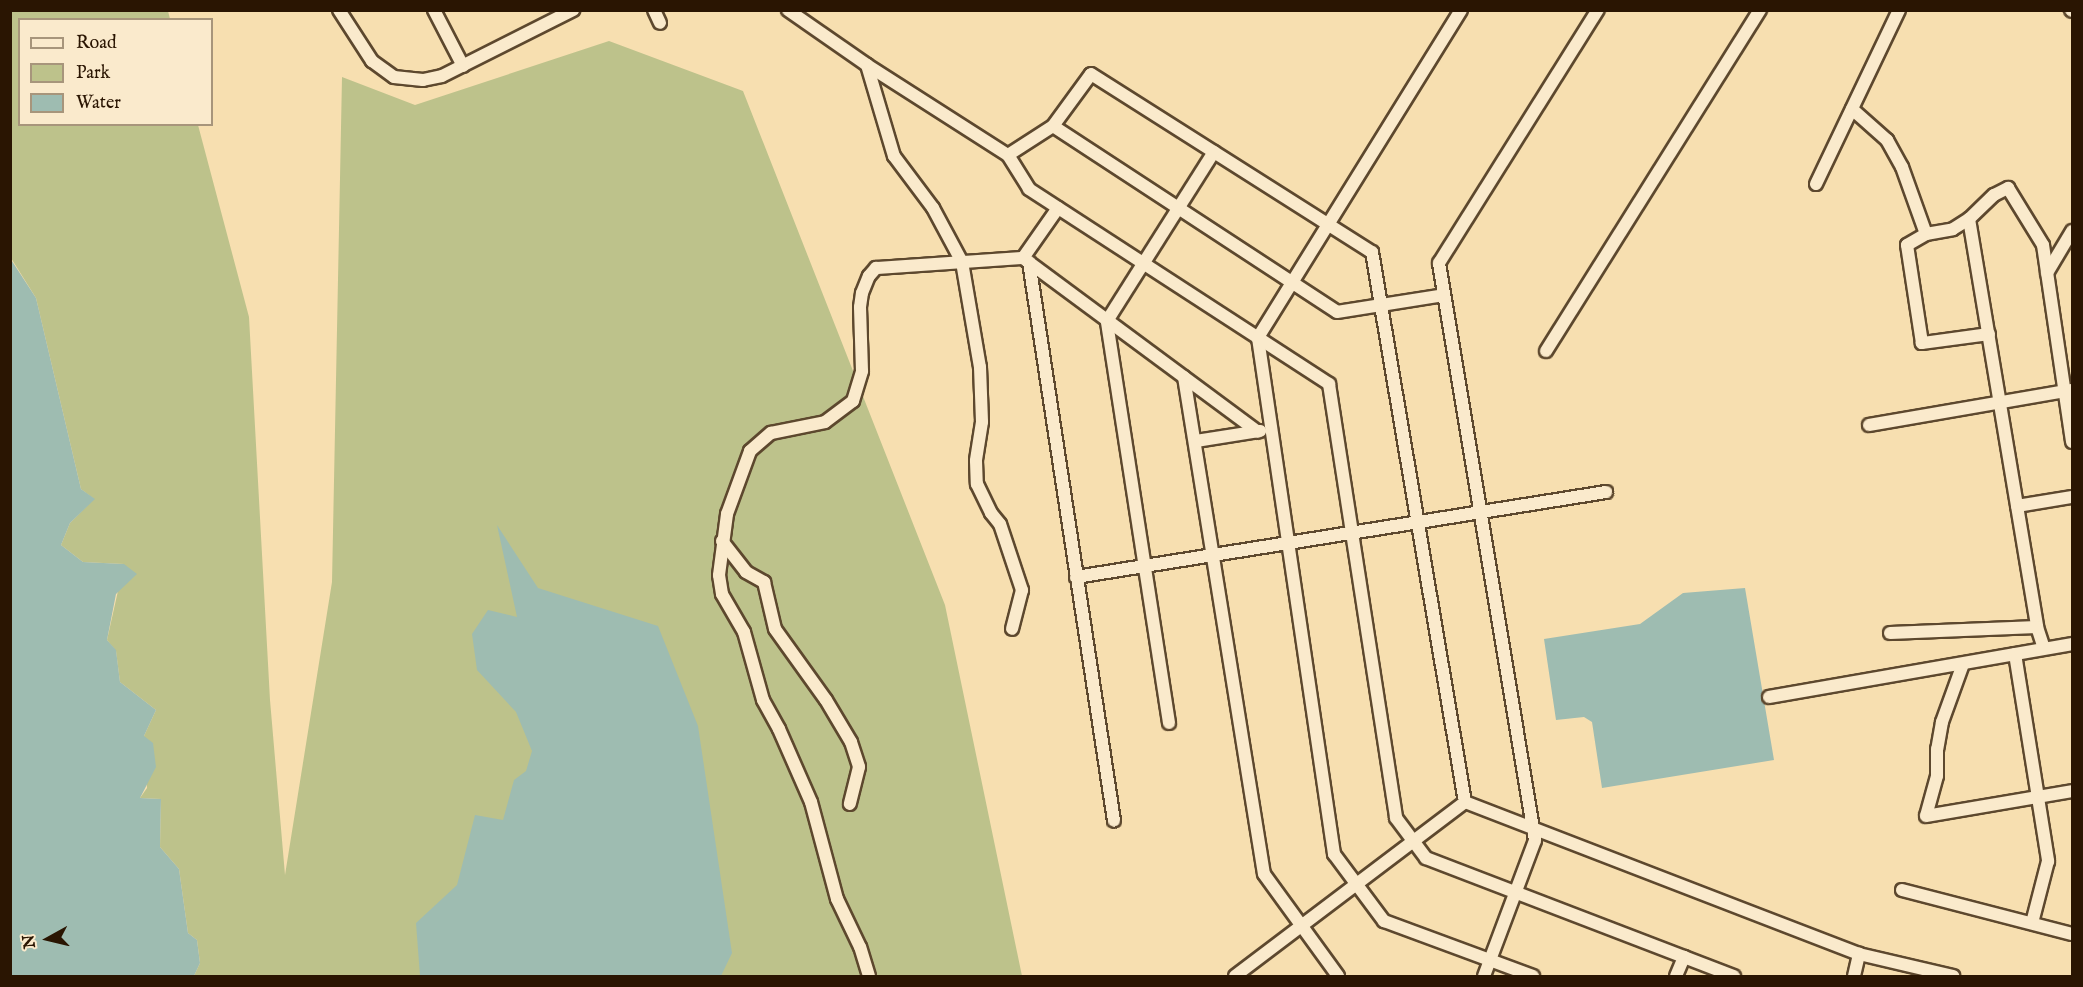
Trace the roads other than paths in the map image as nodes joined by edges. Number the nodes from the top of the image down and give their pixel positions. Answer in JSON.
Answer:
{"nodes":[{"id":1,"x":339,"y":10,"type":"edge"},
{"id":2,"x":434,"y":10,"type":"edge"},
{"id":3,"x":573,"y":10,"type":"edge"},
{"id":4,"x":654,"y":10,"type":"edge"},
{"id":5,"x":788,"y":10,"type":"edge"},
{"id":6,"x":1461,"y":10,"type":"edge"},
{"id":7,"x":1598,"y":10,"type":"edge"},
{"id":8,"x":1760,"y":10,"type":"edge"},
{"id":9,"x":1899,"y":10,"type":"edge"},
{"id":10,"x":660,"y":23,"type":"dead end"},
{"id":11,"x":463,"y":66,"type":"junction"},
{"id":12,"x":867,"y":66,"type":"junction"},
{"id":13,"x":1852,"y":109,"type":"junction"},
{"id":14,"x":1053,"y":126,"type":"junction"},
{"id":15,"x":1214,"y":152,"type":"junction"},
{"id":16,"x":1008,"y":155,"type":"junction"},
{"id":17,"x":1816,"y":184,"type":"dead end"},
{"id":18,"x":1058,"y":208,"type":"junction"},
{"id":19,"x":1178,"y":208,"type":"junction"},
{"id":20,"x":1969,"y":219,"type":"junction"},
{"id":21,"x":1328,"y":224,"type":"junction"},
{"id":22,"x":2073,"y":231,"type":"edge"},
{"id":23,"x":1926,"y":234,"type":"junction"},
{"id":24,"x":2062,"y":248,"type":"junction"},
{"id":25,"x":2073,"y":257,"type":"edge"},
{"id":26,"x":1026,"y":260,"type":"junction"},
{"id":27,"x":962,"y":262,"type":"junction"},
{"id":28,"x":1144,"y":263,"type":"junction"},
{"id":29,"x":2047,"y":273,"type":"junction"},
{"id":30,"x":1292,"y":283,"type":"junction"},
{"id":31,"x":1444,"y":295,"type":"junction"},
{"id":32,"x":1381,"y":305,"type":"junction"},
{"id":33,"x":1107,"y":321,"type":"junction"},
{"id":34,"x":1989,"y":334,"type":"junction"},
{"id":35,"x":1258,"y":338,"type":"junction"},
{"id":36,"x":1546,"y":351,"type":"dead end"},
{"id":37,"x":1184,"y":377,"type":"junction"},
{"id":38,"x":2069,"y":390,"type":"edge"},
{"id":39,"x":2000,"y":402,"type":"junction"},
{"id":40,"x":1869,"y":425,"type":"dead end"},
{"id":41,"x":1272,"y":430,"type":"junction"},
{"id":42,"x":1258,"y":432,"type":"junction"},
{"id":43,"x":1196,"y":441,"type":"junction"},
{"id":44,"x":2073,"y":442,"type":"edge"},
{"id":45,"x":1606,"y":492,"type":"dead end"},
{"id":46,"x":2073,"y":497,"type":"edge"},
{"id":47,"x":2017,"y":506,"type":"junction"},
{"id":48,"x":1480,"y":512,"type":"junction"},
{"id":49,"x":1417,"y":522,"type":"junction"},
{"id":50,"x":1352,"y":532,"type":"junction"},
{"id":51,"x":722,"y":541,"type":"junction"},
{"id":52,"x":1288,"y":543,"type":"junction"},
{"id":53,"x":1214,"y":555,"type":"junction"},
{"id":54,"x":1146,"y":566,"type":"junction"},
{"id":55,"x":1076,"y":577,"type":"junction"},
{"id":56,"x":2037,"y":627,"type":"junction"},
{"id":57,"x":1012,"y":629,"type":"dead end"},
{"id":58,"x":1890,"y":633,"type":"dead end"},
{"id":59,"x":2073,"y":644,"type":"edge"},
{"id":60,"x":2044,"y":648,"type":"junction"},
{"id":61,"x":2015,"y":654,"type":"junction"},
{"id":62,"x":1963,"y":664,"type":"junction"},
{"id":63,"x":1769,"y":697,"type":"dead end"},
{"id":64,"x":1169,"y":723,"type":"dead end"},
{"id":65,"x":2073,"y":791,"type":"edge"},
{"id":66,"x":2038,"y":797,"type":"junction"},
{"id":67,"x":1465,"y":802,"type":"junction"},
{"id":68,"x":850,"y":804,"type":"dead end"},
{"id":69,"x":1114,"y":821,"type":"dead end"},
{"id":70,"x":1533,"y":827,"type":"junction"},
{"id":71,"x":1413,"y":841,"type":"junction"},
{"id":72,"x":1357,"y":884,"type":"junction"},
{"id":73,"x":1902,"y":890,"type":"dead end"},
{"id":74,"x":1515,"y":892,"type":"junction"},
{"id":75,"x":2031,"y":923,"type":"junction"},
{"id":76,"x":1302,"y":926,"type":"junction"},
{"id":77,"x":2073,"y":934,"type":"edge"},
{"id":78,"x":1859,"y":954,"type":"junction"},
{"id":79,"x":1684,"y":957,"type":"junction"},
{"id":80,"x":1490,"y":960,"type":"junction"},
{"id":81,"x":869,"y":976,"type":"edge"},
{"id":82,"x":1235,"y":976,"type":"edge"},
{"id":83,"x":1338,"y":976,"type":"edge"},
{"id":84,"x":1484,"y":976,"type":"edge"},
{"id":85,"x":1533,"y":976,"type":"edge"},
{"id":86,"x":1676,"y":976,"type":"edge"},
{"id":87,"x":1734,"y":976,"type":"edge"},
{"id":88,"x":1854,"y":976,"type":"edge"},
{"id":89,"x":1953,"y":976,"type":"edge"}],
"edges":[{"from":1,"to":11,"type":"street"},
{"from":2,"to":11,"type":"street"},
{"from":3,"to":11,"type":"street"},
{"from":4,"to":10,"type":"street"},
{"from":5,"to":12,"type":"street"},
{"from":6,"to":21,"type":"street"},
{"from":7,"to":31,"type":"street"},
{"from":8,"to":36,"type":"street"},
{"from":9,"to":13,"type":"street"},
{"from":12,"to":16,"type":"street"},
{"from":12,"to":27,"type":"street"},
{"from":13,"to":17,"type":"street"},
{"from":13,"to":23,"type":"street"},
{"from":14,"to":15,"type":"street"},
{"from":14,"to":16,"type":"street"},
{"from":14,"to":19,"type":"street"},
{"from":15,"to":19,"type":"street"},
{"from":15,"to":21,"type":"street"},
{"from":16,"to":18,"type":"street"},
{"from":18,"to":26,"type":"street"},
{"from":18,"to":28,"type":"street"},
{"from":19,"to":28,"type":"street"},
{"from":19,"to":30,"type":"street"},
{"from":20,"to":23,"type":"street"},
{"from":20,"to":29,"type":"street"},
{"from":20,"to":34,"type":"street"},
{"from":21,"to":30,"type":"street"},
{"from":21,"to":32,"type":"street"},
{"from":22,"to":24,"type":"street"},
{"from":23,"to":34,"type":"street"},
{"from":24,"to":25,"type":"street"},
{"from":24,"to":29,"type":"street"},
{"from":26,"to":27,"type":"street"},
{"from":26,"to":33,"type":"street"},
{"from":26,"to":55,"type":"street"},
{"from":27,"to":51,"type":"street"},
{"from":27,"to":57,"type":"street"},
{"from":28,"to":33,"type":"street"},
{"from":28,"to":35,"type":"street"},
{"from":29,"to":38,"type":"street"},
{"from":30,"to":32,"type":"street"},
{"from":30,"to":35,"type":"street"},
{"from":31,"to":32,"type":"street"},
{"from":31,"to":48,"type":"street"},
{"from":32,"to":49,"type":"street"},
{"from":33,"to":37,"type":"street"},
{"from":33,"to":54,"type":"street"},
{"from":34,"to":39,"type":"street"},
{"from":35,"to":41,"type":"street"},
{"from":35,"to":50,"type":"street"},
{"from":37,"to":42,"type":"street"},
{"from":37,"to":43,"type":"street"},
{"from":38,"to":39,"type":"street"},
{"from":38,"to":44,"type":"street"},
{"from":39,"to":40,"type":"street"},
{"from":39,"to":47,"type":"street"},
{"from":41,"to":42,"type":"street"},
{"from":41,"to":52,"type":"street"},
{"from":42,"to":43,"type":"street"},
{"from":43,"to":53,"type":"street"},
{"from":45,"to":48,"type":"street"},
{"from":46,"to":47,"type":"street"},
{"from":47,"to":56,"type":"street"},
{"from":48,"to":49,"type":"street"},
{"from":48,"to":70,"type":"street"},
{"from":49,"to":50,"type":"street"},
{"from":49,"to":67,"type":"street"},
{"from":50,"to":52,"type":"street"},
{"from":50,"to":71,"type":"street"},
{"from":51,"to":68,"type":"street"},
{"from":51,"to":81,"type":"street"},
{"from":52,"to":53,"type":"street"},
{"from":52,"to":72,"type":"street"},
{"from":53,"to":54,"type":"street"},
{"from":53,"to":76,"type":"street"},
{"from":54,"to":55,"type":"street"},
{"from":54,"to":64,"type":"street"},
{"from":55,"to":69,"type":"street"},
{"from":56,"to":58,"type":"street"},
{"from":56,"to":60,"type":"street"},
{"from":59,"to":60,"type":"street"},
{"from":60,"to":61,"type":"street"},
{"from":61,"to":62,"type":"street"},
{"from":61,"to":66,"type":"street"},
{"from":62,"to":63,"type":"street"},
{"from":62,"to":66,"type":"street"},
{"from":65,"to":66,"type":"street"},
{"from":66,"to":75,"type":"street"},
{"from":67,"to":70,"type":"street"},
{"from":67,"to":71,"type":"street"},
{"from":70,"to":74,"type":"street"},
{"from":70,"to":78,"type":"street"},
{"from":71,"to":72,"type":"street"},
{"from":71,"to":74,"type":"street"},
{"from":72,"to":76,"type":"street"},
{"from":72,"to":80,"type":"street"},
{"from":73,"to":75,"type":"street"},
{"from":74,"to":79,"type":"street"},
{"from":74,"to":80,"type":"street"},
{"from":75,"to":77,"type":"street"},
{"from":76,"to":82,"type":"street"},
{"from":76,"to":83,"type":"street"},
{"from":78,"to":88,"type":"street"},
{"from":78,"to":89,"type":"street"},
{"from":79,"to":86,"type":"street"},
{"from":79,"to":87,"type":"street"},
{"from":80,"to":84,"type":"street"},
{"from":80,"to":85,"type":"street"}]}
